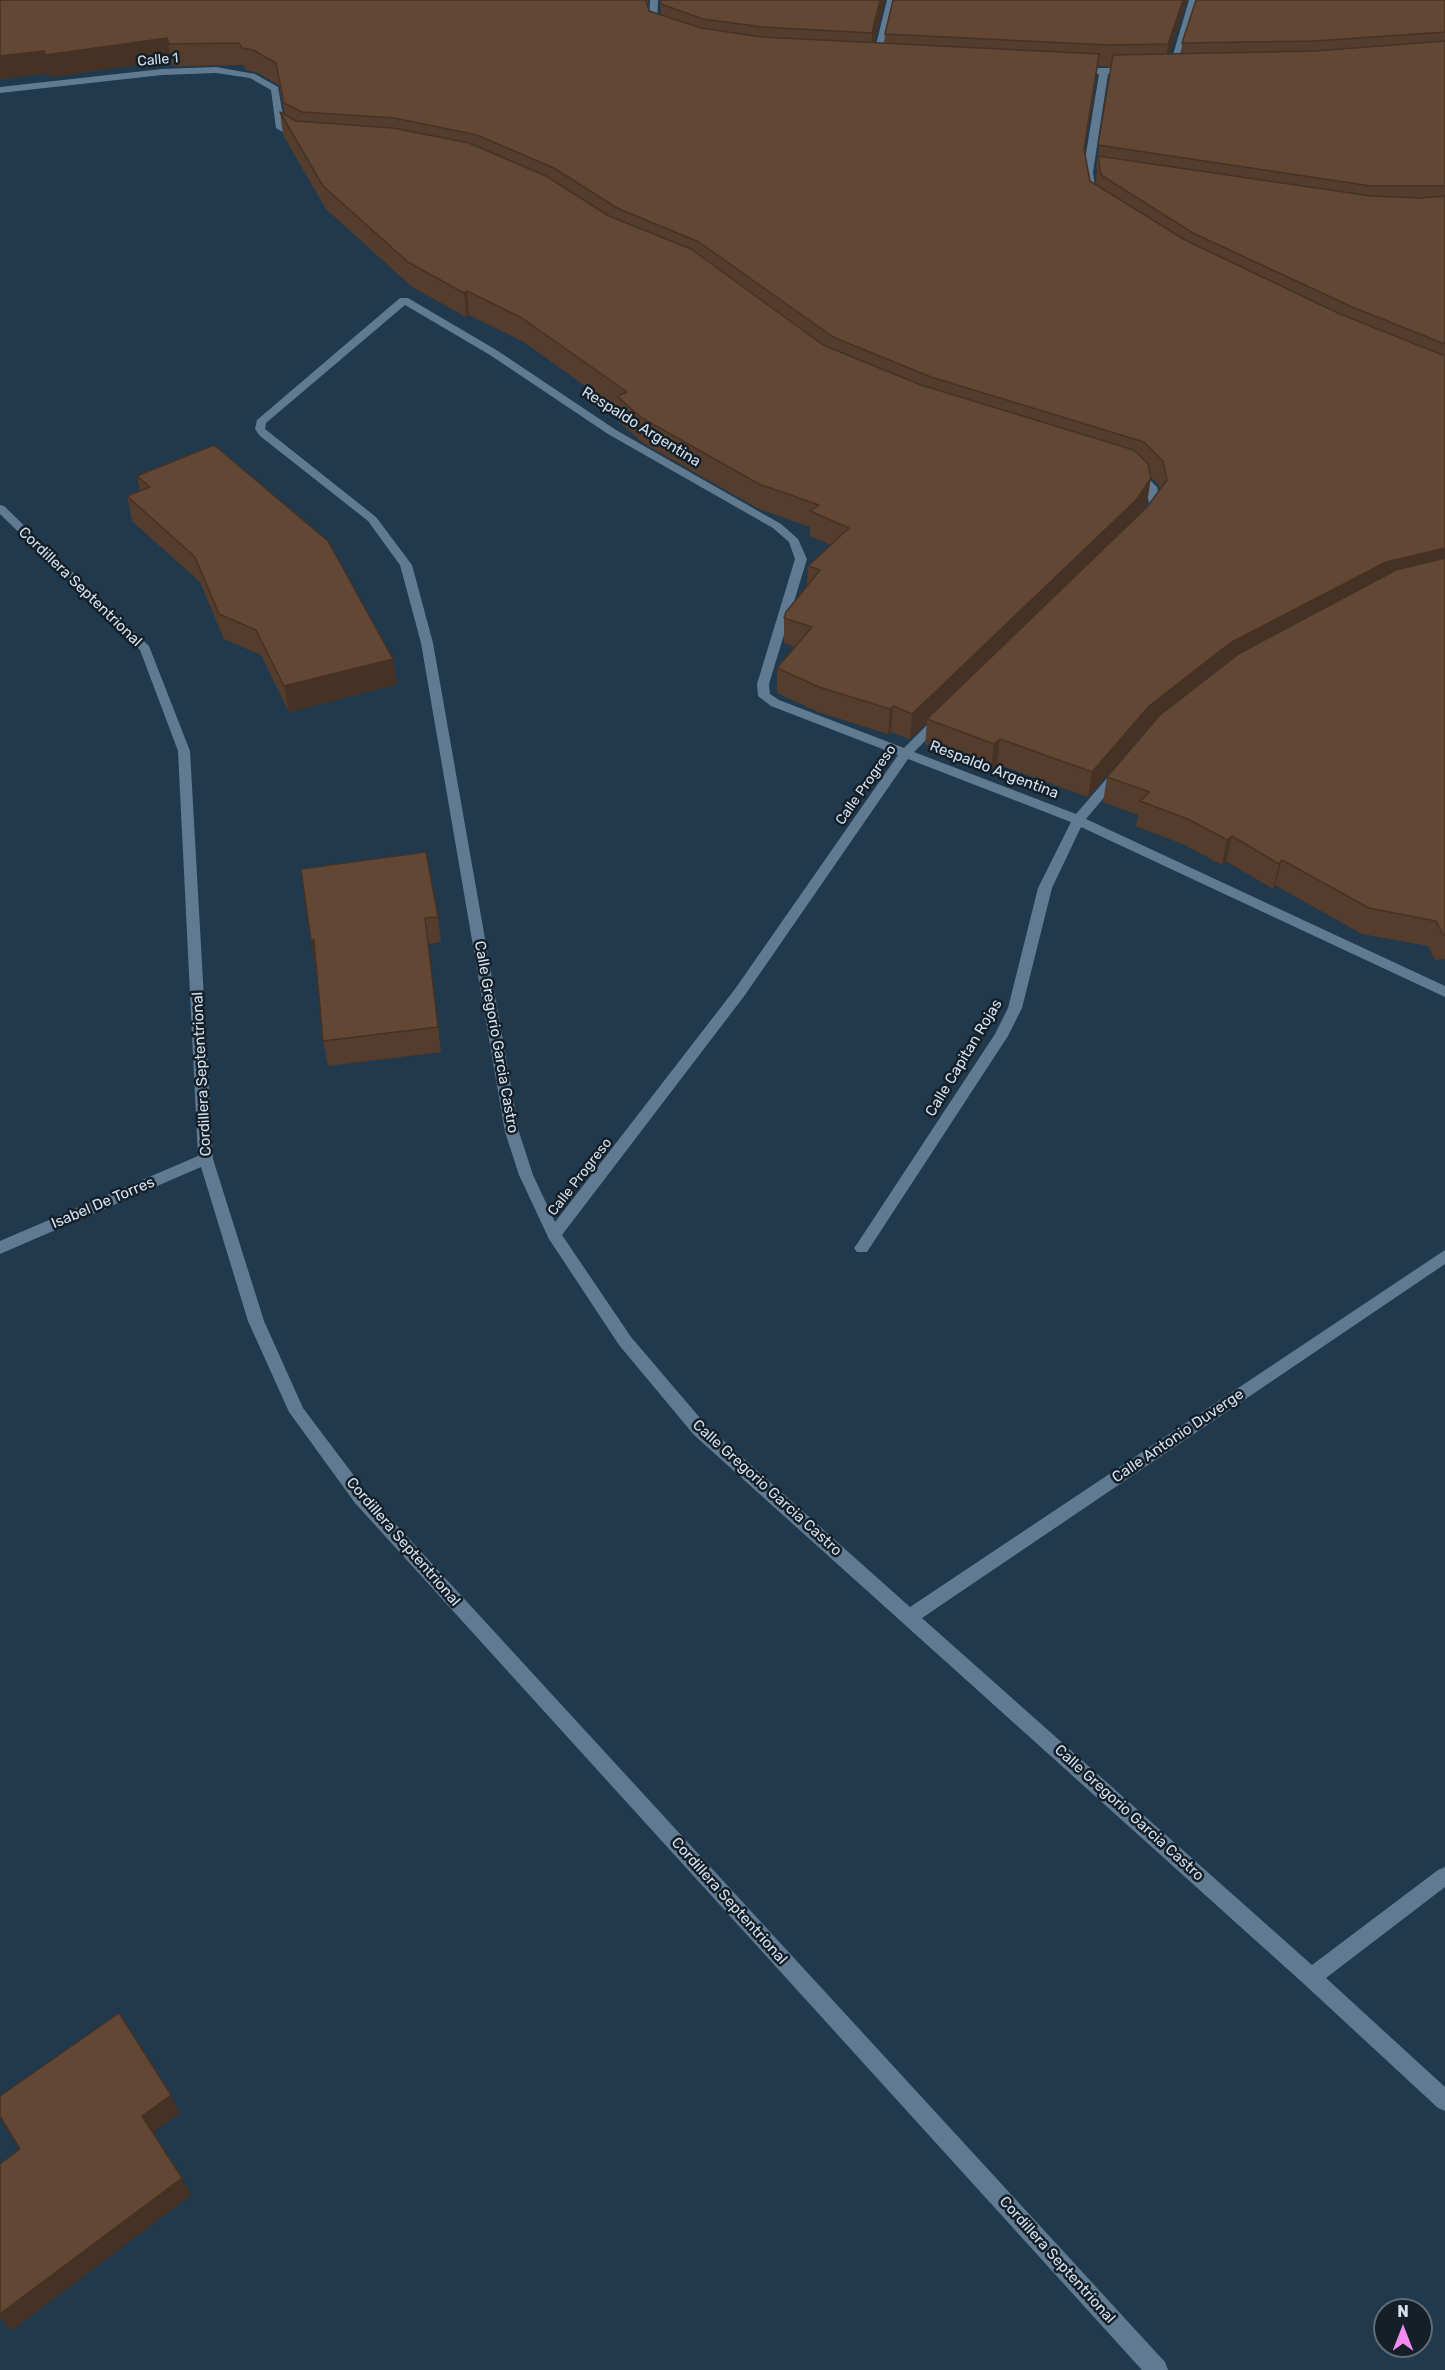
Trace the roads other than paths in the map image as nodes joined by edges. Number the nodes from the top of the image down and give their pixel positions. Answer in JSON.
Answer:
{"nodes":[{"id":1,"x":654,"y":0,"type":"edge"},
{"id":2,"x":891,"y":0,"type":"edge"},
{"id":3,"x":1193,"y":0,"type":"edge"},
{"id":4,"x":665,"y":34,"type":"edge"},
{"id":5,"x":865,"y":60,"type":"edge"},
{"id":6,"x":876,"y":61,"type":"junction"},
{"id":7,"x":887,"y":61,"type":"edge"},
{"id":8,"x":1183,"y":69,"type":"edge"},
{"id":9,"x":1069,"y":70,"type":"edge"},
{"id":10,"x":1160,"y":70,"type":"edge"},
{"id":11,"x":1171,"y":70,"type":"junction"},
{"id":12,"x":1137,"y":71,"type":"edge"},
{"id":13,"x":1104,"y":72,"type":"junction"},
{"id":14,"x":0,"y":90,"type":"edge"},
{"id":15,"x":314,"y":141,"type":"edge"},
{"id":16,"x":1088,"y":172,"type":"junction"},
{"id":17,"x":1100,"y":174,"type":"edge"},
{"id":18,"x":1101,"y":206,"type":"edge"},
{"id":19,"x":404,"y":300,"type":"joint"},
{"id":20,"x":1125,"y":467,"type":"edge"},
{"id":21,"x":0,"y":508,"type":"edge"},
{"id":22,"x":1138,"y":528,"type":"edge"},
{"id":23,"x":946,"y":713,"type":"edge"},
{"id":24,"x":905,"y":754,"type":"junction"},
{"id":25,"x":1128,"y":761,"type":"edge"},
{"id":26,"x":1078,"y":820,"type":"junction"},
{"id":27,"x":1445,"y":992,"type":"edge"},
{"id":28,"x":206,"y":1159,"type":"junction"},
{"id":29,"x":554,"y":1235,"type":"junction"},
{"id":30,"x":0,"y":1248,"type":"edge"},
{"id":31,"x":862,"y":1248,"type":"dead end"},
{"id":32,"x":1445,"y":1256,"type":"edge"},
{"id":33,"x":911,"y":1616,"type":"junction"},
{"id":34,"x":1445,"y":1876,"type":"edge"},
{"id":35,"x":1311,"y":1977,"type":"junction"},
{"id":36,"x":1445,"y":2101,"type":"edge"},
{"id":37,"x":1157,"y":2370,"type":"edge"}],
"edges":[{"from":1,"to":4,"type":"street"},
{"from":2,"to":6,"type":"street"},
{"from":3,"to":11,"type":"street"},
{"from":5,"to":6,"type":"street"},
{"from":6,"to":7,"type":"street"},
{"from":8,"to":11,"type":"street"},
{"from":9,"to":13,"type":"street"},
{"from":10,"to":11,"type":"street"},
{"from":12,"to":13,"type":"street"},
{"from":13,"to":16,"type":"street"},
{"from":14,"to":15,"type":"street","name":"Calle 1"},
{"from":16,"to":17,"type":"street"},
{"from":16,"to":18,"type":"street"},
{"from":19,"to":24,"type":"street","name":"Respaldo Argentina"},
{"from":19,"to":29,"type":"street","name":"Calle Gregorio Garcia Castro"},
{"from":20,"to":22,"type":"street"},
{"from":21,"to":28,"type":"street","name":"Cordillera Septentrional"},
{"from":23,"to":24,"type":"street","name":"Calle Progreso"},
{"from":24,"to":26,"type":"street","name":"Respaldo Argentina"},
{"from":24,"to":29,"type":"street","name":"Calle Progreso"},
{"from":25,"to":26,"type":"street","name":"Calle Capitan Rojas"},
{"from":26,"to":27,"type":"street","name":"Respaldo Argentina"},
{"from":26,"to":31,"type":"street","name":"Calle Capitan Rojas"},
{"from":28,"to":30,"type":"street","name":"Isabel De Torres"},
{"from":28,"to":37,"type":"street","name":"Cordillera Septentrional"},
{"from":29,"to":33,"type":"street","name":"Calle Gregorio Garcia Castro"},
{"from":32,"to":33,"type":"street","name":"Calle Antonio Duverge"},
{"from":33,"to":35,"type":"street","name":"Calle Gregorio Garcia Castro"},
{"from":34,"to":35,"type":"street"},
{"from":35,"to":36,"type":"street","name":"Calle Gregorio Garcia Castro"}]}
